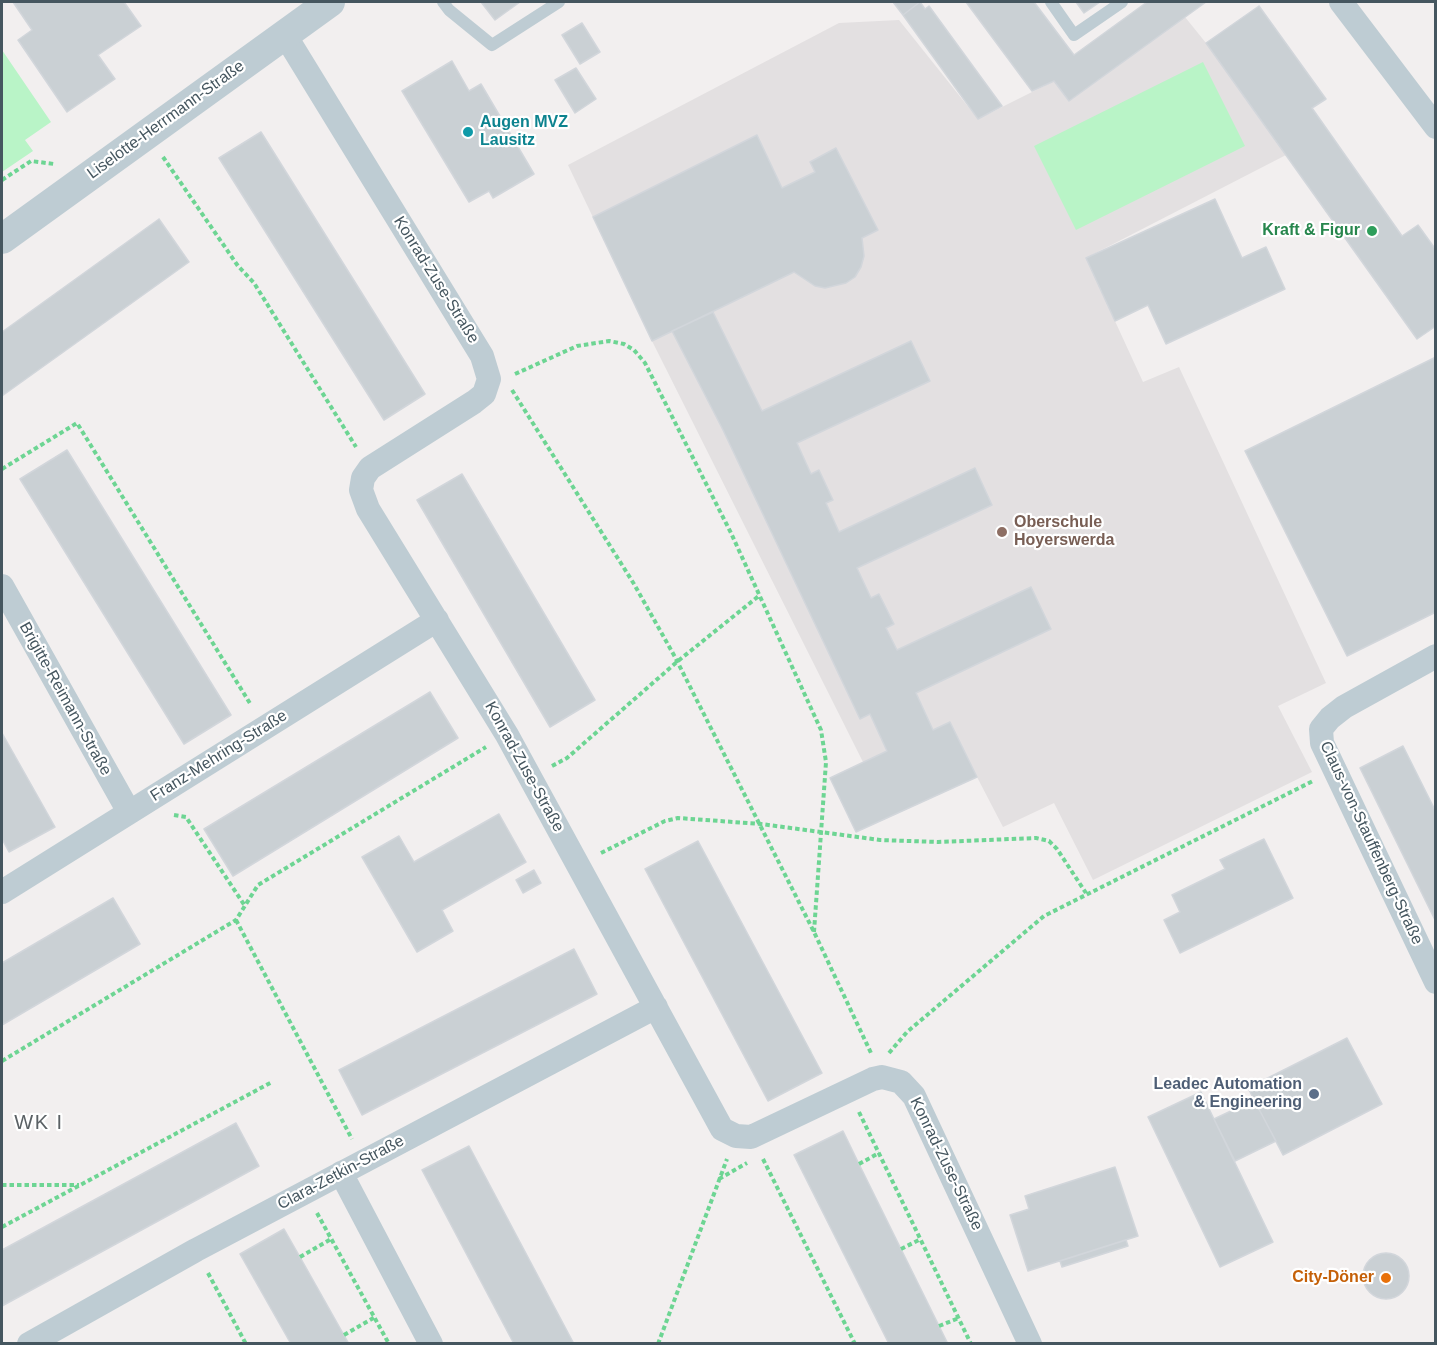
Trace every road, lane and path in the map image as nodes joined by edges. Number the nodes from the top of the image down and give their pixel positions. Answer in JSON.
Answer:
{"nodes":[{"id":1,"x":330,"y":2,"type":"edge"},
{"id":2,"x":443,"y":2,"type":"edge"},
{"id":3,"x":559,"y":2,"type":"edge"},
{"id":4,"x":1051,"y":2,"type":"edge"},
{"id":5,"x":1122,"y":2,"type":"edge"},
{"id":6,"x":1341,"y":2,"type":"edge"},
{"id":7,"x":285,"y":34,"type":"junction"},
{"id":8,"x":1436,"y":128,"type":"edge"},
{"id":9,"x":147,"y":134,"type":"junction"},
{"id":10,"x":2,"y":240,"type":"edge"},
{"id":11,"x":497,"y":384,"type":"junction"},
{"id":12,"x":370,"y":468,"type":"junction"},
{"id":13,"x":2,"y":469,"type":"edge"},
{"id":14,"x":2,"y":586,"type":"edge"},
{"id":15,"x":760,"y":595,"type":"junction"},
{"id":16,"x":437,"y":620,"type":"junction"},
{"id":17,"x":1436,"y":656,"type":"edge"},
{"id":18,"x":678,"y":661,"type":"junction"},
{"id":19,"x":265,"y":728,"type":"junction"},
{"id":20,"x":507,"y":735,"type":"junction"},
{"id":21,"x":1335,"y":771,"type":"junction"},
{"id":22,"x":531,"y":779,"type":"junction"},
{"id":23,"x":153,"y":798,"type":"junction"},
{"id":24,"x":129,"y":812,"type":"junction"},
{"id":25,"x":761,"y":824,"type":"junction"},
{"id":26,"x":821,"y":833,"type":"junction"},
{"id":27,"x":578,"y":865,"type":"junction"},
{"id":28,"x":2,"y":892,"type":"edge"},
{"id":29,"x":1086,"y":892,"type":"junction"},
{"id":30,"x":245,"y":906,"type":"junction"},
{"id":31,"x":236,"y":920,"type":"junction"},
{"id":32,"x":814,"y":932,"type":"junction"},
{"id":33,"x":1436,"y":982,"type":"edge"},
{"id":34,"x":656,"y":1007,"type":"junction"},
{"id":35,"x":2,"y":1061,"type":"edge"},
{"id":36,"x":880,"y":1073,"type":"junction"},
{"id":37,"x":272,"y":1082,"type":"dead end"},
{"id":38,"x":858,"y":1108,"type":"dead end"},
{"id":39,"x":749,"y":1143,"type":"junction"},
{"id":40,"x":879,"y":1154,"type":"junction"},
{"id":41,"x":363,"y":1161,"type":"junction"},
{"id":42,"x":859,"y":1164,"type":"dead end"},
{"id":43,"x":341,"y":1173,"type":"junction"},
{"id":44,"x":719,"y":1179,"type":"junction"},
{"id":45,"x":2,"y":1185,"type":"edge"},
{"id":46,"x":80,"y":1185,"type":"junction"},
{"id":47,"x":305,"y":1193,"type":"junction"},
{"id":48,"x":2,"y":1227,"type":"edge"},
{"id":49,"x":331,"y":1239,"type":"junction"},
{"id":50,"x":921,"y":1239,"type":"junction"},
{"id":51,"x":901,"y":1249,"type":"dead end"},
{"id":52,"x":196,"y":1250,"type":"junction"},
{"id":53,"x":300,"y":1257,"type":"dead end"},
{"id":54,"x":375,"y":1317,"type":"junction"},
{"id":55,"x":959,"y":1317,"type":"junction"},
{"id":56,"x":939,"y":1326,"type":"dead end"},
{"id":57,"x":345,"y":1335,"type":"dead end"},
{"id":58,"x":29,"y":1344,"type":"edge"},
{"id":59,"x":246,"y":1344,"type":"edge"},
{"id":60,"x":389,"y":1344,"type":"edge"},
{"id":61,"x":431,"y":1344,"type":"edge"},
{"id":62,"x":658,"y":1344,"type":"edge"},
{"id":63,"x":855,"y":1344,"type":"edge"},
{"id":64,"x":971,"y":1344,"type":"edge"},
{"id":65,"x":1030,"y":1344,"type":"edge"}],
"edges":[{"from":1,"to":7,"type":"street","name":"Liselotte-Herrmann-Straße"},
{"from":2,"to":3,"type":"lane"},
{"from":4,"to":5,"type":"lane"},
{"from":6,"to":8,"type":"street"},
{"from":7,"to":9,"type":"street","name":"Liselotte-Herrmann-Straße"},
{"from":7,"to":11,"type":"street","name":"Konrad-Zuse-Straße"},
{"from":9,"to":10,"type":"street","name":"Liselotte-Herrmann-Straße"},
{"from":9,"to":12,"type":"path"},
{"from":11,"to":12,"type":"street"},
{"from":11,"to":15,"type":"path"},
{"from":11,"to":18,"type":"path"},
{"from":12,"to":16,"type":"street","name":"Konrad-Zuse-Straße"},
{"from":13,"to":19,"type":"path"},
{"from":14,"to":24,"type":"street","name":"Brigitte-Reimann-Straße"},
{"from":15,"to":18,"type":"path"},
{"from":15,"to":26,"type":"path"},
{"from":16,"to":19,"type":"street","name":"Franz-Mehring-Straße"},
{"from":16,"to":20,"type":"street","name":"Konrad-Zuse-Straße"},
{"from":17,"to":21,"type":"street","name":"Claus-von-Stauffenberg-Straße"},
{"from":18,"to":22,"type":"path"},
{"from":18,"to":25,"type":"path"},
{"from":19,"to":23,"type":"street","name":"Franz-Mehring-Straße"},
{"from":20,"to":22,"type":"street","name":"Konrad-Zuse-Straße"},
{"from":20,"to":30,"type":"path"},
{"from":21,"to":29,"type":"path"},
{"from":21,"to":33,"type":"street","name":"Claus-von-Stauffenberg-Straße"},
{"from":22,"to":27,"type":"street","name":"Konrad-Zuse-Straße"},
{"from":23,"to":24,"type":"street","name":"Franz-Mehring-Straße"},
{"from":23,"to":30,"type":"path"},
{"from":24,"to":28,"type":"street","name":"Franz-Mehring-Straße"},
{"from":25,"to":26,"type":"path"},
{"from":25,"to":27,"type":"path"},
{"from":25,"to":32,"type":"path"},
{"from":26,"to":29,"type":"path"},
{"from":26,"to":32,"type":"path"},
{"from":27,"to":34,"type":"street","name":"Konrad-Zuse-Straße"},
{"from":29,"to":36,"type":"path"},
{"from":30,"to":31,"type":"path"},
{"from":31,"to":35,"type":"path"},
{"from":31,"to":41,"type":"path"},
{"from":32,"to":36,"type":"path"},
{"from":34,"to":39,"type":"street","name":"Konrad-Zuse-Straße"},
{"from":34,"to":41,"type":"street","name":"Clara-Zetkin-Straße"},
{"from":36,"to":39,"type":"street"},
{"from":36,"to":65,"type":"street","name":"Konrad-Zuse-Straße"},
{"from":37,"to":46,"type":"path"},
{"from":38,"to":40,"type":"path"},
{"from":39,"to":44,"type":"path"},
{"from":39,"to":44,"type":"path"},
{"from":39,"to":63,"type":"path"},
{"from":40,"to":42,"type":"path"},
{"from":40,"to":50,"type":"path"},
{"from":41,"to":43,"type":"street","name":"Clara-Zetkin-Straße"},
{"from":43,"to":47,"type":"street","name":"Clara-Zetkin-Straße"},
{"from":43,"to":61,"type":"street"},
{"from":44,"to":62,"type":"path"},
{"from":45,"to":46,"type":"path"},
{"from":46,"to":48,"type":"path"},
{"from":47,"to":49,"type":"path"},
{"from":47,"to":52,"type":"street","name":"Clara-Zetkin-Straße"},
{"from":49,"to":53,"type":"path"},
{"from":49,"to":54,"type":"path"},
{"from":50,"to":51,"type":"path"},
{"from":50,"to":55,"type":"path"},
{"from":52,"to":58,"type":"street","name":"Clara-Zetkin-Straße"},
{"from":52,"to":59,"type":"path"},
{"from":54,"to":57,"type":"path"},
{"from":54,"to":60,"type":"path"},
{"from":55,"to":56,"type":"path"},
{"from":55,"to":64,"type":"path"}]}
